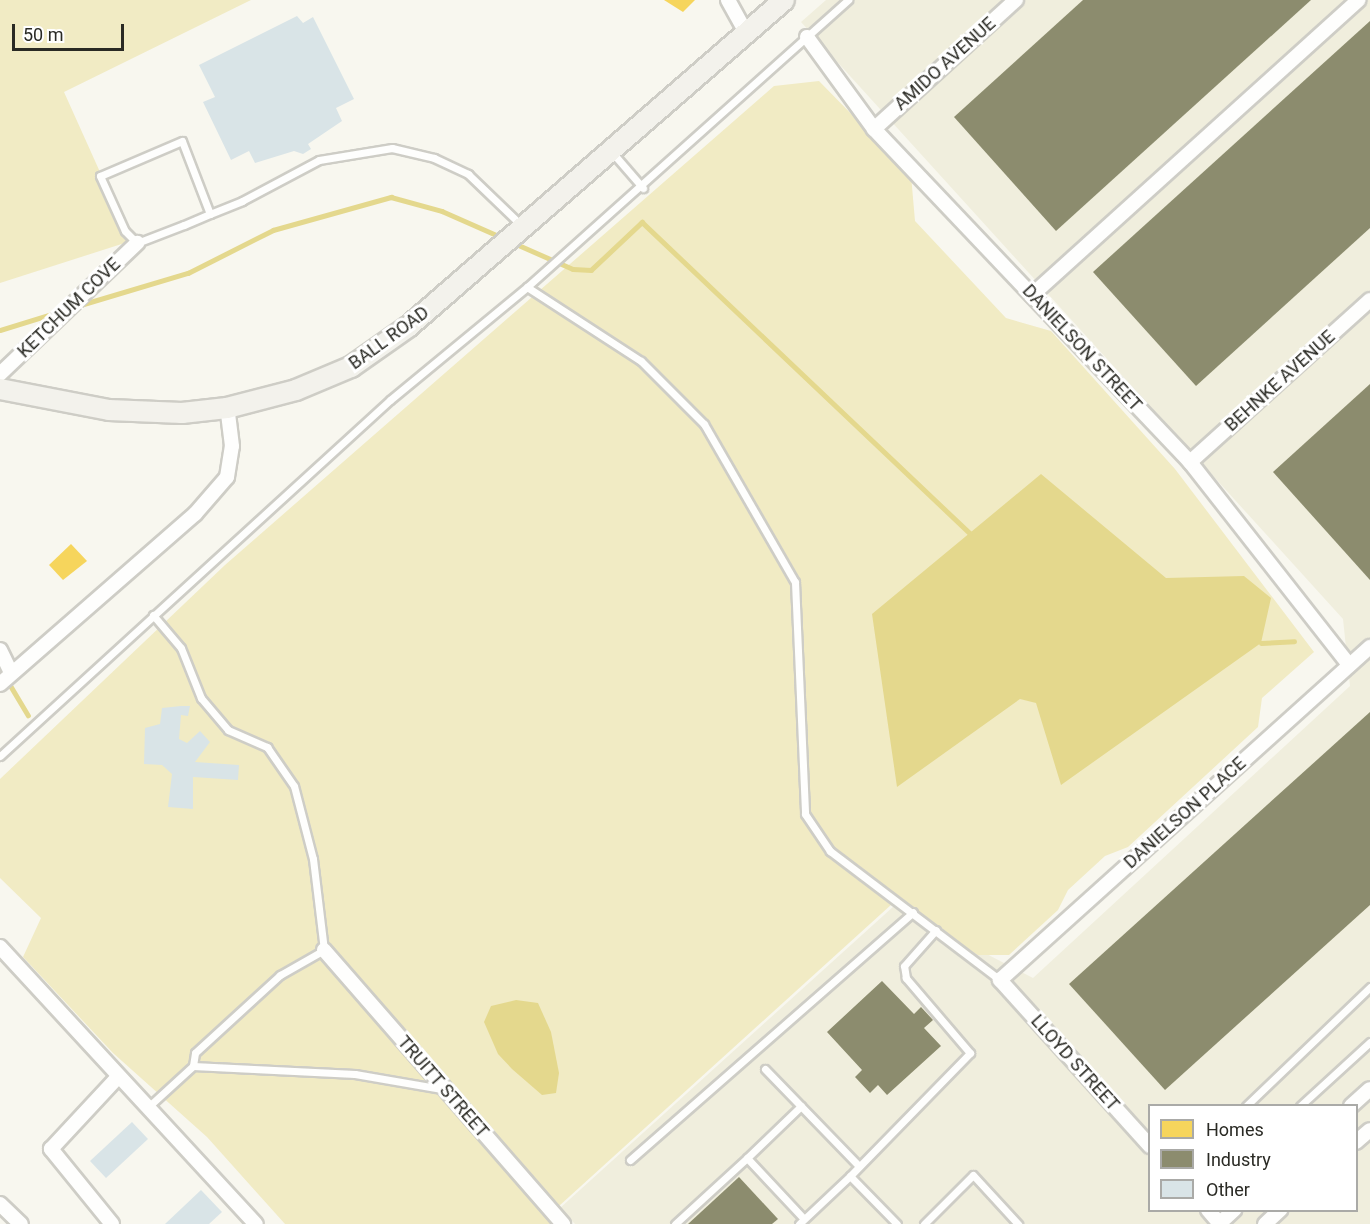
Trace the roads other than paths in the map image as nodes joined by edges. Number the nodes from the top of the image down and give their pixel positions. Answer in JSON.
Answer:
{"nodes":[{"id":1,"x":728,"y":0,"type":"edge"},
{"id":2,"x":784,"y":0,"type":"edge"},
{"id":3,"x":848,"y":0,"type":"edge"},
{"id":4,"x":1016,"y":0,"type":"edge"},
{"id":5,"x":1358,"y":0,"type":"edge"},
{"id":6,"x":746,"y":32,"type":"junction"},
{"id":7,"x":807,"y":37,"type":"junction"},
{"id":8,"x":874,"y":129,"type":"junction"},
{"id":9,"x":611,"y":151,"type":"junction"},
{"id":10,"x":643,"y":188,"type":"junction"},
{"id":11,"x":210,"y":214,"type":"junction"},
{"id":12,"x":514,"y":235,"type":"junction"},
{"id":13,"x":138,"y":243,"type":"junction"},
{"id":14,"x":527,"y":287,"type":"junction"},
{"id":15,"x":1032,"y":295,"type":"junction"},
{"id":16,"x":1370,"y":300,"type":"edge"},
{"id":17,"x":0,"y":374,"type":"edge"},
{"id":18,"x":0,"y":389,"type":"edge"},
{"id":19,"x":227,"y":408,"type":"junction"},
{"id":20,"x":1190,"y":462,"type":"junction"},
{"id":21,"x":153,"y":615,"type":"junction"},
{"id":22,"x":1370,"y":647,"type":"edge"},
{"id":23,"x":0,"y":650,"type":"edge"},
{"id":24,"x":1349,"y":665,"type":"junction"},
{"id":25,"x":11,"y":673,"type":"junction"},
{"id":26,"x":0,"y":683,"type":"edge"},
{"id":27,"x":0,"y":756,"type":"edge"},
{"id":28,"x":913,"y":912,"type":"junction"},
{"id":29,"x":936,"y":930,"type":"junction"},
{"id":30,"x":0,"y":947,"type":"edge"},
{"id":31,"x":324,"y":950,"type":"junction"},
{"id":32,"x":1000,"y":980,"type":"junction"},
{"id":33,"x":1370,"y":987,"type":"edge"},
{"id":34,"x":1370,"y":1042,"type":"edge"},
{"id":35,"x":193,"y":1066,"type":"junction"},
{"id":36,"x":765,"y":1069,"type":"dead end"},
{"id":37,"x":118,"y":1077,"type":"junction"},
{"id":38,"x":445,"y":1089,"type":"junction"},
{"id":39,"x":1370,"y":1089,"type":"edge"},
{"id":40,"x":1248,"y":1104,"type":"edge"},
{"id":41,"x":1302,"y":1104,"type":"edge"},
{"id":42,"x":1353,"y":1104,"type":"edge"},
{"id":43,"x":801,"y":1106,"type":"junction"},
{"id":44,"x":147,"y":1108,"type":"junction"},
{"id":45,"x":1370,"y":1130,"type":"edge"},
{"id":46,"x":1358,"y":1140,"type":"edge"},
{"id":47,"x":1148,"y":1145,"type":"edge"},
{"id":48,"x":747,"y":1158,"type":"junction"},
{"id":49,"x":630,"y":1160,"type":"dead end"},
{"id":50,"x":859,"y":1166,"type":"junction"},
{"id":51,"x":850,"y":1176,"type":"junction"},
{"id":52,"x":0,"y":1204,"type":"edge"},
{"id":53,"x":1210,"y":1212,"type":"edge"},
{"id":54,"x":1232,"y":1212,"type":"edge"},
{"id":55,"x":1278,"y":1212,"type":"edge"},
{"id":56,"x":801,"y":1222,"type":"edge"},
{"id":57,"x":21,"y":1224,"type":"edge"},
{"id":58,"x":112,"y":1224,"type":"edge"},
{"id":59,"x":256,"y":1224,"type":"edge"},
{"id":60,"x":563,"y":1224,"type":"edge"},
{"id":61,"x":675,"y":1224,"type":"edge"},
{"id":62,"x":897,"y":1224,"type":"edge"},
{"id":63,"x":924,"y":1224,"type":"edge"},
{"id":64,"x":1018,"y":1224,"type":"edge"},
{"id":65,"x":1219,"y":1224,"type":"edge"},
{"id":66,"x":1265,"y":1224,"type":"edge"}],
"edges":[{"from":1,"to":6,"type":"street"},
{"from":2,"to":6,"type":"main road","name":"BALL ROAD"},
{"from":3,"to":7,"type":"lane"},
{"from":4,"to":8,"type":"street","name":"AMIDO AVENUE"},
{"from":5,"to":15,"type":"street"},
{"from":6,"to":9,"type":"main road","name":"BALL ROAD"},
{"from":7,"to":8,"type":"street","name":"DANIELSON STREET"},
{"from":7,"to":10,"type":"lane"},
{"from":8,"to":15,"type":"street","name":"DANIELSON STREET"},
{"from":9,"to":10,"type":"lane"},
{"from":9,"to":12,"type":"main road","name":"BALL ROAD"},
{"from":10,"to":14,"type":"lane"},
{"from":11,"to":12,"type":"lane"},
{"from":11,"to":13,"type":"lane"},
{"from":11,"to":13,"type":"lane"},
{"from":12,"to":19,"type":"main road","name":"BALL ROAD"},
{"from":13,"to":17,"type":"street","name":"KETCHUM COVE"},
{"from":14,"to":21,"type":"lane"},
{"from":14,"to":28,"type":"lane"},
{"from":15,"to":20,"type":"street","name":"DANIELSON STREET"},
{"from":16,"to":20,"type":"street","name":"BEHNKE AVENUE"},
{"from":18,"to":19,"type":"main road","name":"BALL ROAD"},
{"from":19,"to":25,"type":"street"},
{"from":20,"to":24,"type":"street","name":"DANIELSON STREET"},
{"from":21,"to":27,"type":"lane"},
{"from":21,"to":31,"type":"lane"},
{"from":22,"to":24,"type":"street","name":"DANIELSON PLACE"},
{"from":23,"to":25,"type":"street"},
{"from":24,"to":32,"type":"street","name":"DANIELSON PLACE"},
{"from":25,"to":26,"type":"street"},
{"from":28,"to":29,"type":"lane"},
{"from":28,"to":49,"type":"lane"},
{"from":29,"to":32,"type":"lane"},
{"from":29,"to":50,"type":"lane"},
{"from":30,"to":37,"type":"street"},
{"from":31,"to":35,"type":"lane"},
{"from":31,"to":38,"type":"street","name":"TRUITT STREET"},
{"from":32,"to":47,"type":"street","name":"LLOYD STREET"},
{"from":33,"to":40,"type":"lane"},
{"from":34,"to":41,"type":"lane"},
{"from":35,"to":38,"type":"lane"},
{"from":35,"to":44,"type":"lane"},
{"from":36,"to":43,"type":"lane"},
{"from":37,"to":44,"type":"street"},
{"from":37,"to":58,"type":"street"},
{"from":38,"to":60,"type":"street","name":"TRUITT STREET"},
{"from":39,"to":42,"type":"street"},
{"from":43,"to":48,"type":"lane"},
{"from":43,"to":50,"type":"lane"},
{"from":44,"to":59,"type":"street"},
{"from":45,"to":46,"type":"street"},
{"from":48,"to":56,"type":"lane"},
{"from":48,"to":61,"type":"lane"},
{"from":50,"to":51,"type":"lane"},
{"from":51,"to":56,"type":"lane"},
{"from":51,"to":62,"type":"lane"},
{"from":52,"to":57,"type":"street"},
{"from":53,"to":65,"type":"street"},
{"from":54,"to":65,"type":"street"},
{"from":55,"to":66,"type":"street"},
{"from":63,"to":64,"type":"lane"}]}
